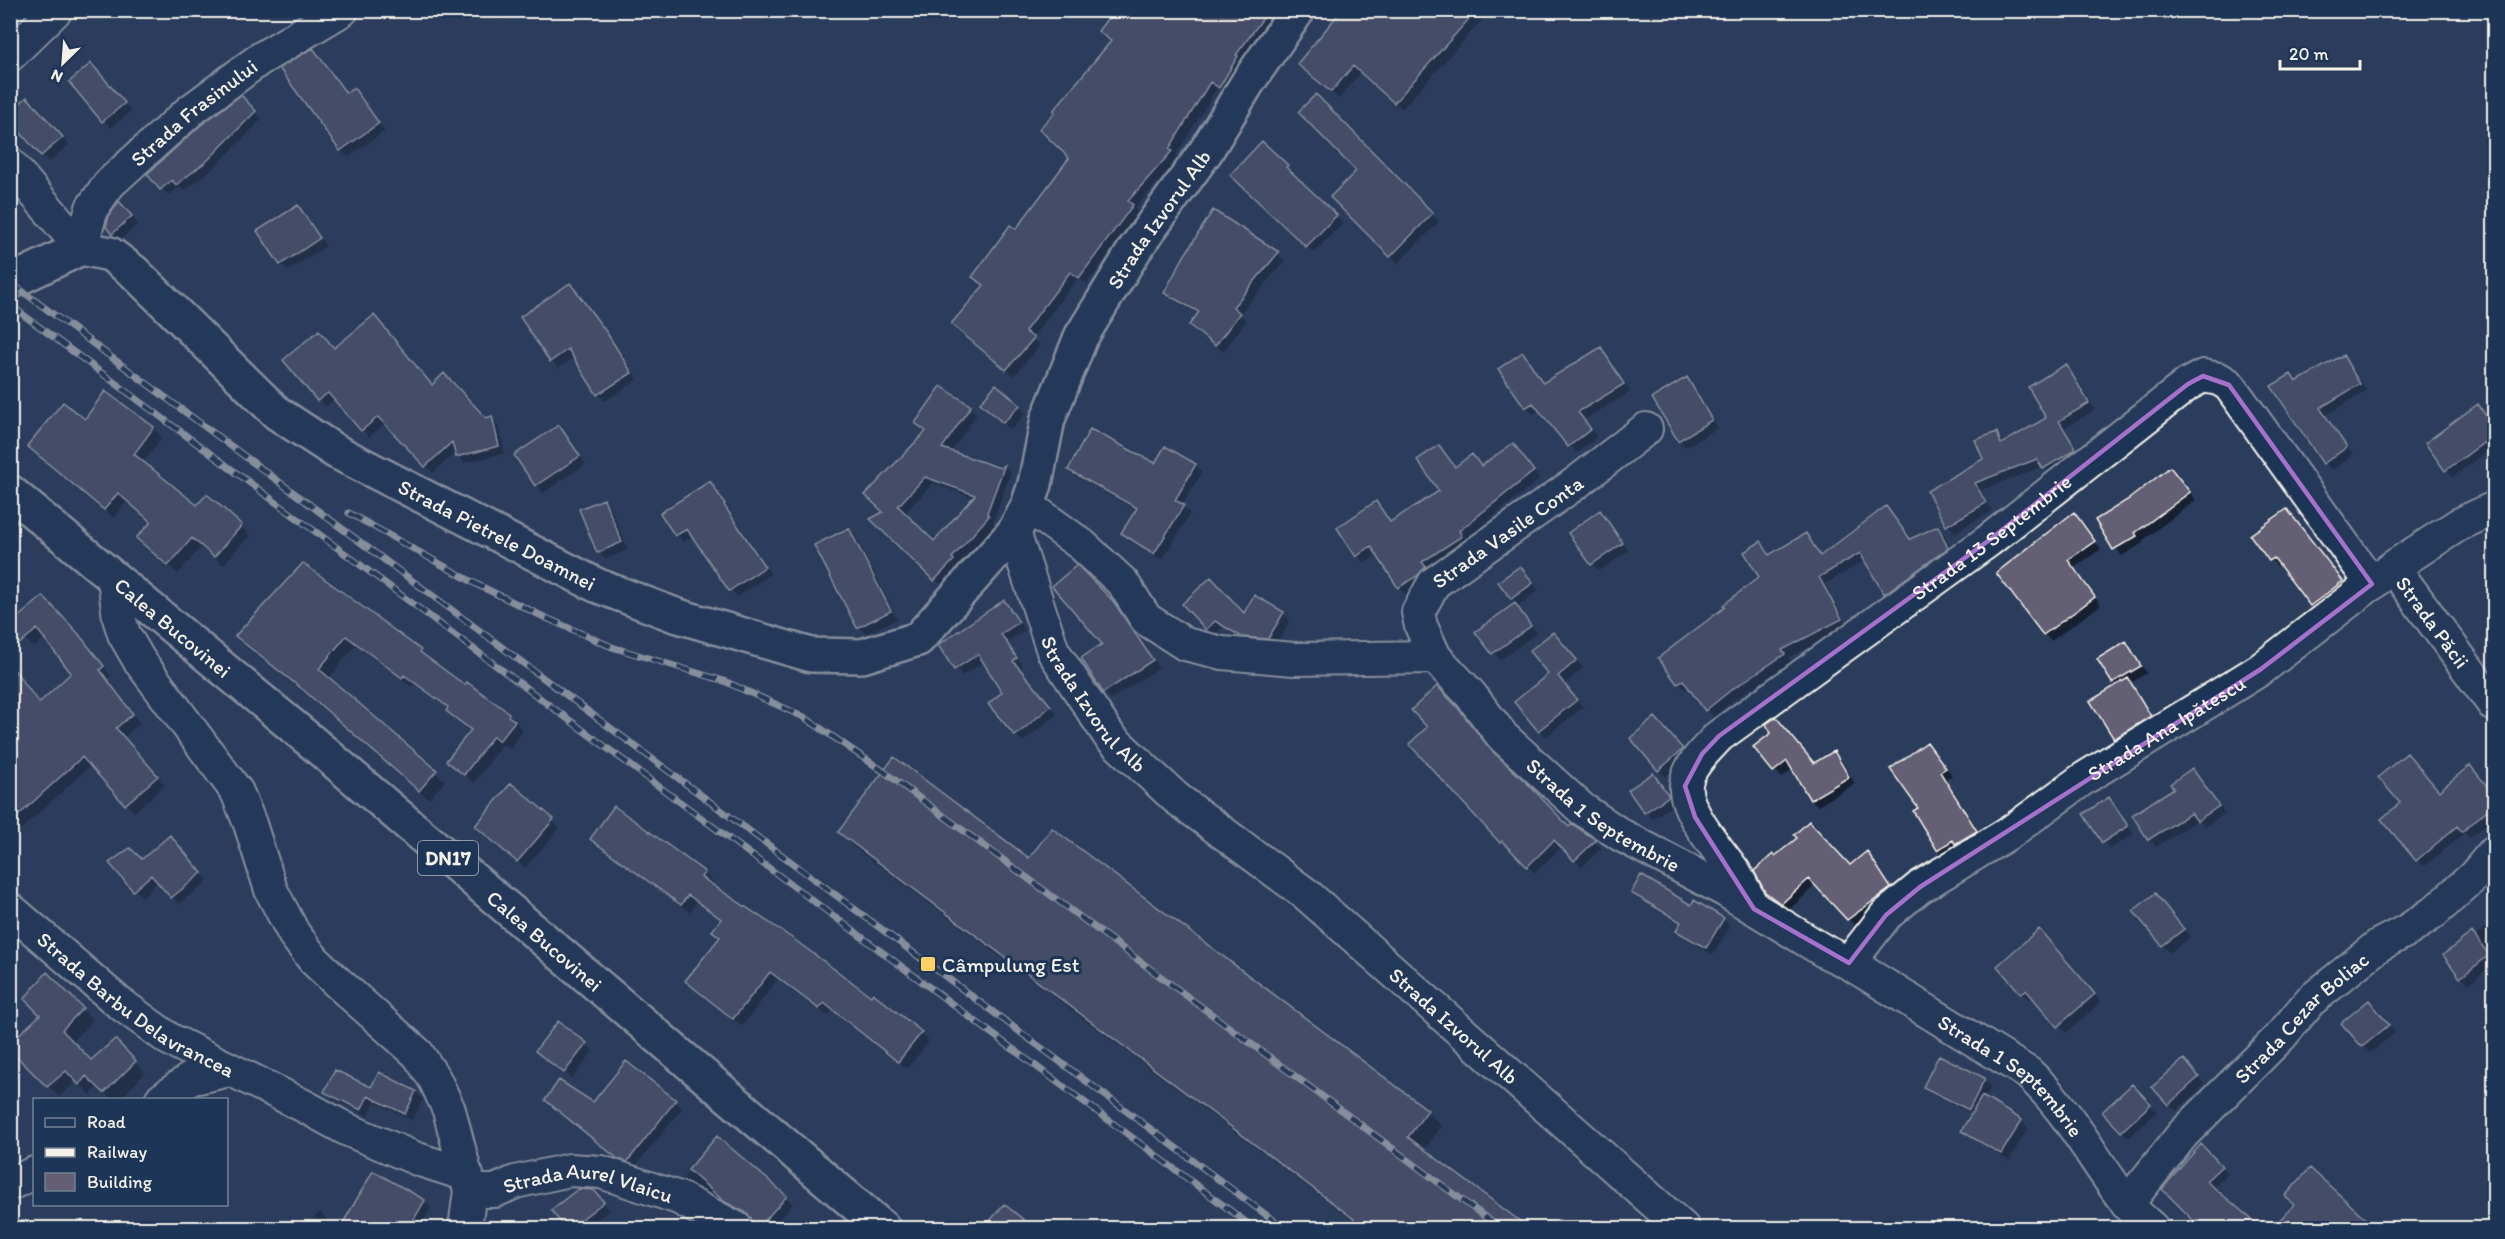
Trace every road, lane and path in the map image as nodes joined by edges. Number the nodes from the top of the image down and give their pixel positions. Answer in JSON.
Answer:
{"nodes":[{"id":1,"x":56,"y":10,"type":"edge"},
{"id":2,"x":342,"y":10,"type":"edge"},
{"id":3,"x":1298,"y":10,"type":"edge"},
{"id":4,"x":10,"y":55,"type":"edge"},
{"id":5,"x":10,"y":164,"type":"edge"},
{"id":6,"x":81,"y":248,"type":"junction"},
{"id":7,"x":10,"y":282,"type":"edge"},
{"id":8,"x":1646,"y":429,"type":"dead end"},
{"id":9,"x":10,"y":492,"type":"edge"},
{"id":10,"x":2494,"y":508,"type":"edge"},
{"id":11,"x":1021,"y":519,"type":"junction"},
{"id":12,"x":2382,"y":575,"type":"junction"},
{"id":13,"x":114,"y":578,"type":"junction"},
{"id":14,"x":1435,"y":657,"type":"junction"},
{"id":15,"x":2494,"y":705,"type":"edge"},
{"id":16,"x":2494,"y":852,"type":"edge"},
{"id":17,"x":10,"y":909,"type":"edge"},
{"id":18,"x":1754,"y":909,"type":"junction"},
{"id":19,"x":1849,"y":963,"type":"junction"},
{"id":20,"x":230,"y":1070,"type":"junction"},
{"id":21,"x":164,"y":1098,"type":"edge"},
{"id":22,"x":33,"y":1173,"type":"edge"},
{"id":23,"x":468,"y":1183,"type":"junction"},
{"id":24,"x":10,"y":1184,"type":"edge"},
{"id":25,"x":2127,"y":1204,"type":"junction"},
{"id":26,"x":872,"y":1225,"type":"edge"},
{"id":27,"x":465,"y":1228,"type":"edge"},
{"id":28,"x":736,"y":1228,"type":"edge"},
{"id":29,"x":1683,"y":1228,"type":"edge"},
{"id":30,"x":2152,"y":1228,"type":"edge"}],
"edges":[{"from":1,"to":4,"type":"street"},
{"from":2,"to":6,"type":"street","name":"Strada Frasinului"},
{"from":3,"to":11,"type":"main road","name":"Strada Izvorul Alb"},
{"from":5,"to":6,"type":"street"},
{"from":6,"to":7,"type":"main road"},
{"from":6,"to":11,"type":"main road","name":"Strada Pietrele Doamnei"},
{"from":8,"to":14,"type":"street","name":"Strada Vasile Conta"},
{"from":9,"to":13,"type":"main road","name":"Calea Bucovinei","number":"DN17"},
{"from":10,"to":12,"type":"street","name":"Strada Ana Ipătescu"},
{"from":11,"to":14,"type":"street"},
{"from":11,"to":29,"type":"street","name":"Strada Izvorul Alb"},
{"from":12,"to":15,"type":"street","name":"Strada Păcii"},
{"from":12,"to":18,"type":"street","name":"Strada 13 Septembrie"},
{"from":12,"to":19,"type":"street","name":"Strada Ana Ipătescu"},
{"from":13,"to":23,"type":"street"},
{"from":13,"to":26,"type":"main road","name":"Calea Bucovinei","number":"DN17"},
{"from":14,"to":18,"type":"street","name":"Strada 1 Septembrie"},
{"from":16,"to":25,"type":"street","name":"Strada Cezar Boliac"},
{"from":17,"to":20,"type":"street","name":"Strada Barbu Delavrancea"},
{"from":18,"to":19,"type":"street","name":"Strada 1 Septembrie"},
{"from":19,"to":25,"type":"street","name":"Strada 1 Septembrie"},
{"from":20,"to":21,"type":"street"},
{"from":20,"to":23,"type":"street","name":"Strada Barbu Delavrancea"},
{"from":22,"to":24,"type":"street"},
{"from":23,"to":27,"type":"street","name":"Strada Aurel Vlaicu"},
{"from":23,"to":28,"type":"street","name":"Strada Aurel Vlaicu"},
{"from":25,"to":30,"type":"street","name":"Strada 1 Septembrie"}]}
